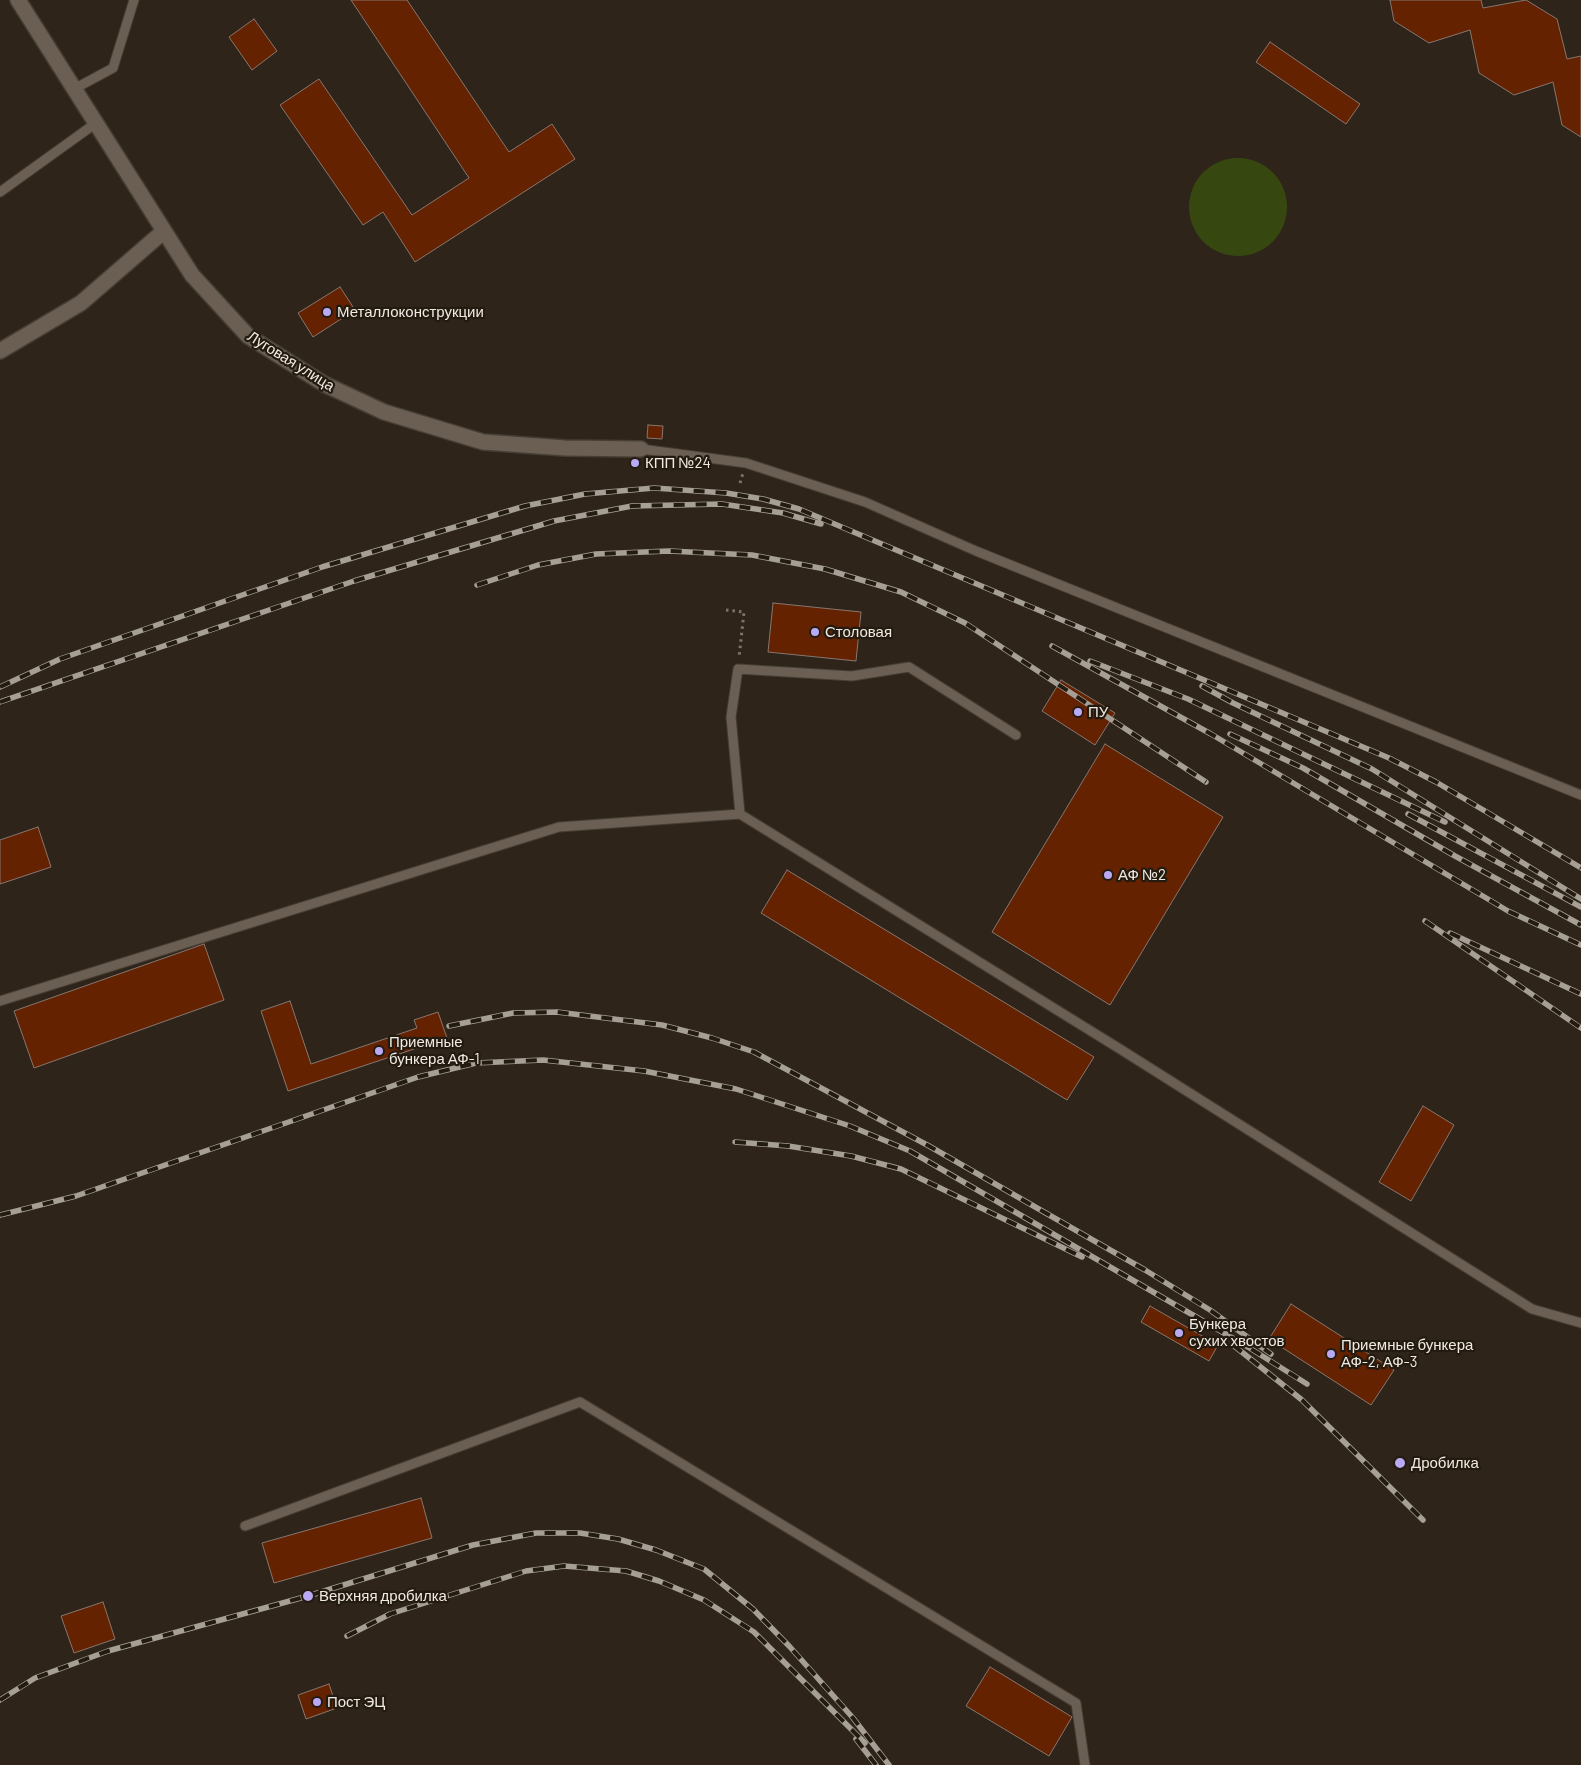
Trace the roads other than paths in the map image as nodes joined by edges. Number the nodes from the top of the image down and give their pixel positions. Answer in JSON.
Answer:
{"nodes":[{"id":1,"x":18,"y":0,"type":"edge"},
{"id":2,"x":134,"y":0,"type":"edge"},
{"id":3,"x":74,"y":88,"type":"junction"},
{"id":4,"x":96,"y":123,"type":"junction"},
{"id":5,"x":0,"y":192,"type":"edge"},
{"id":6,"x":164,"y":231,"type":"junction"},
{"id":7,"x":0,"y":351,"type":"edge"},
{"id":8,"x":641,"y":450,"type":"joint"},
{"id":9,"x":1016,"y":734,"type":"dead end"},
{"id":10,"x":1581,"y":795,"type":"edge"},
{"id":11,"x":740,"y":814,"type":"junction"},
{"id":12,"x":0,"y":1001,"type":"edge"},
{"id":13,"x":1581,"y":1323,"type":"edge"},
{"id":14,"x":245,"y":1526,"type":"dead end"},
{"id":15,"x":1085,"y":1765,"type":"edge"}],
"edges":[{"from":1,"to":3,"type":"street","name":"Луговая улица"},
{"from":2,"to":3,"type":"lane"},
{"from":3,"to":4,"type":"street","name":"Луговая улица"},
{"from":4,"to":5,"type":"lane"},
{"from":4,"to":6,"type":"street","name":"Луговая улица"},
{"from":6,"to":7,"type":"street"},
{"from":6,"to":8,"type":"street","name":"Луговая улица"},
{"from":8,"to":10,"type":"lane"},
{"from":9,"to":11,"type":"lane"},
{"from":11,"to":12,"type":"lane"},
{"from":11,"to":13,"type":"lane"},
{"from":14,"to":15,"type":"lane"}]}
